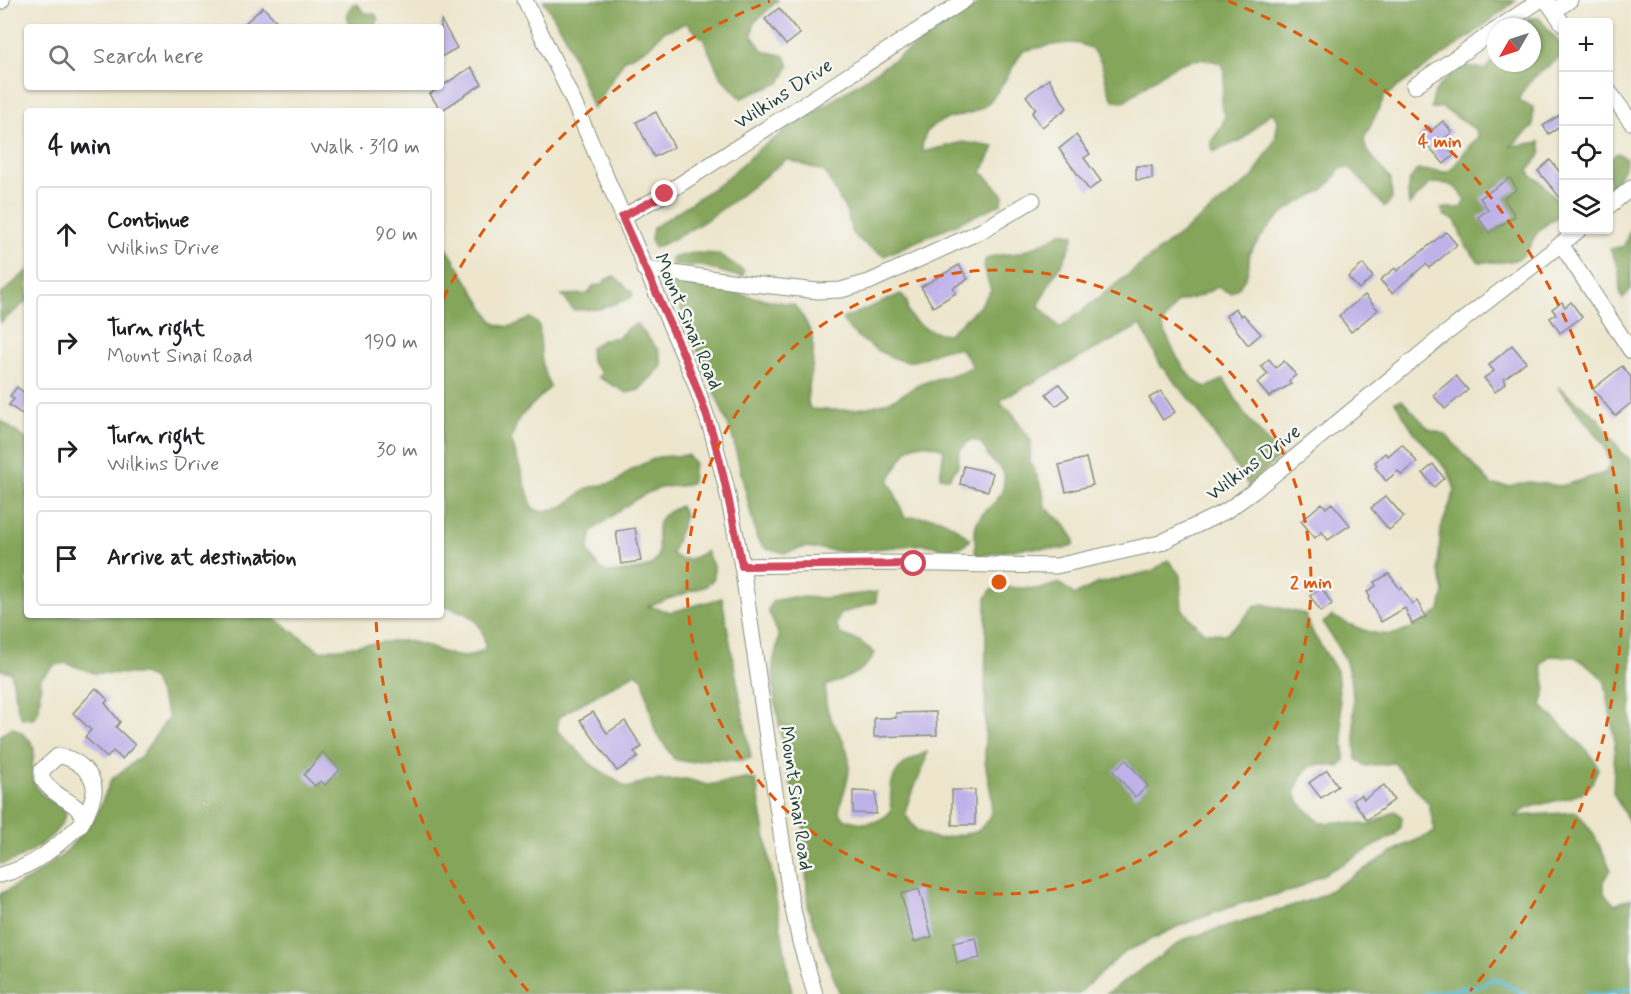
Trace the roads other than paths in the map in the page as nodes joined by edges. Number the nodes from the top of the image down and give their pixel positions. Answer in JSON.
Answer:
{"nodes":[{"id":1,"x":525,"y":0,"type":"edge"},
{"id":2,"x":965,"y":0,"type":"edge"},
{"id":3,"x":1540,"y":0,"type":"edge"},
{"id":4,"x":1570,"y":0,"type":"edge"},
{"id":5,"x":1550,"y":6,"type":"edge"},
{"id":6,"x":1513,"y":18,"type":"edge"},
{"id":7,"x":1559,"y":19,"type":"edge"},
{"id":8,"x":1487,"y":36,"type":"edge"},
{"id":9,"x":1414,"y":86,"type":"dead end"},
{"id":10,"x":1613,"y":97,"type":"edge"},
{"id":11,"x":1631,"y":122,"type":"edge"},
{"id":12,"x":1631,"y":188,"type":"edge"},
{"id":13,"x":1033,"y":200,"type":"dead end"},
{"id":14,"x":1613,"y":203,"type":"edge"},
{"id":15,"x":622,"y":217,"type":"junction"},
{"id":16,"x":1575,"y":234,"type":"edge"},
{"id":17,"x":1561,"y":244,"type":"junction"},
{"id":18,"x":644,"y":269,"type":"junction"},
{"id":19,"x":1631,"y":351,"type":"edge"},
{"id":20,"x":742,"y":566,"type":"junction"},
{"id":21,"x":84,"y":818,"type":"dead end"},
{"id":22,"x":0,"y":875,"type":"edge"},
{"id":23,"x":815,"y":994,"type":"edge"}],
"edges":[{"from":1,"to":15,"type":"street","name":"Mount Sinai Road"},
{"from":2,"to":15,"type":"street","name":"Wilkins Drive"},
{"from":3,"to":6,"type":"street"},
{"from":4,"to":5,"type":"street"},
{"from":5,"to":7,"type":"street"},
{"from":8,"to":9,"type":"street"},
{"from":10,"to":11,"type":"street"},
{"from":12,"to":14,"type":"street"},
{"from":13,"to":18,"type":"street"},
{"from":15,"to":18,"type":"street","name":"Mount Sinai Road"},
{"from":16,"to":17,"type":"street","name":"Wilkins Drive"},
{"from":17,"to":19,"type":"street"},
{"from":17,"to":20,"type":"street","name":"Wilkins Drive"},
{"from":18,"to":20,"type":"street","name":"Mount Sinai Road"},
{"from":20,"to":23,"type":"street","name":"Mount Sinai Road"},
{"from":21,"to":22,"type":"street"}]}
